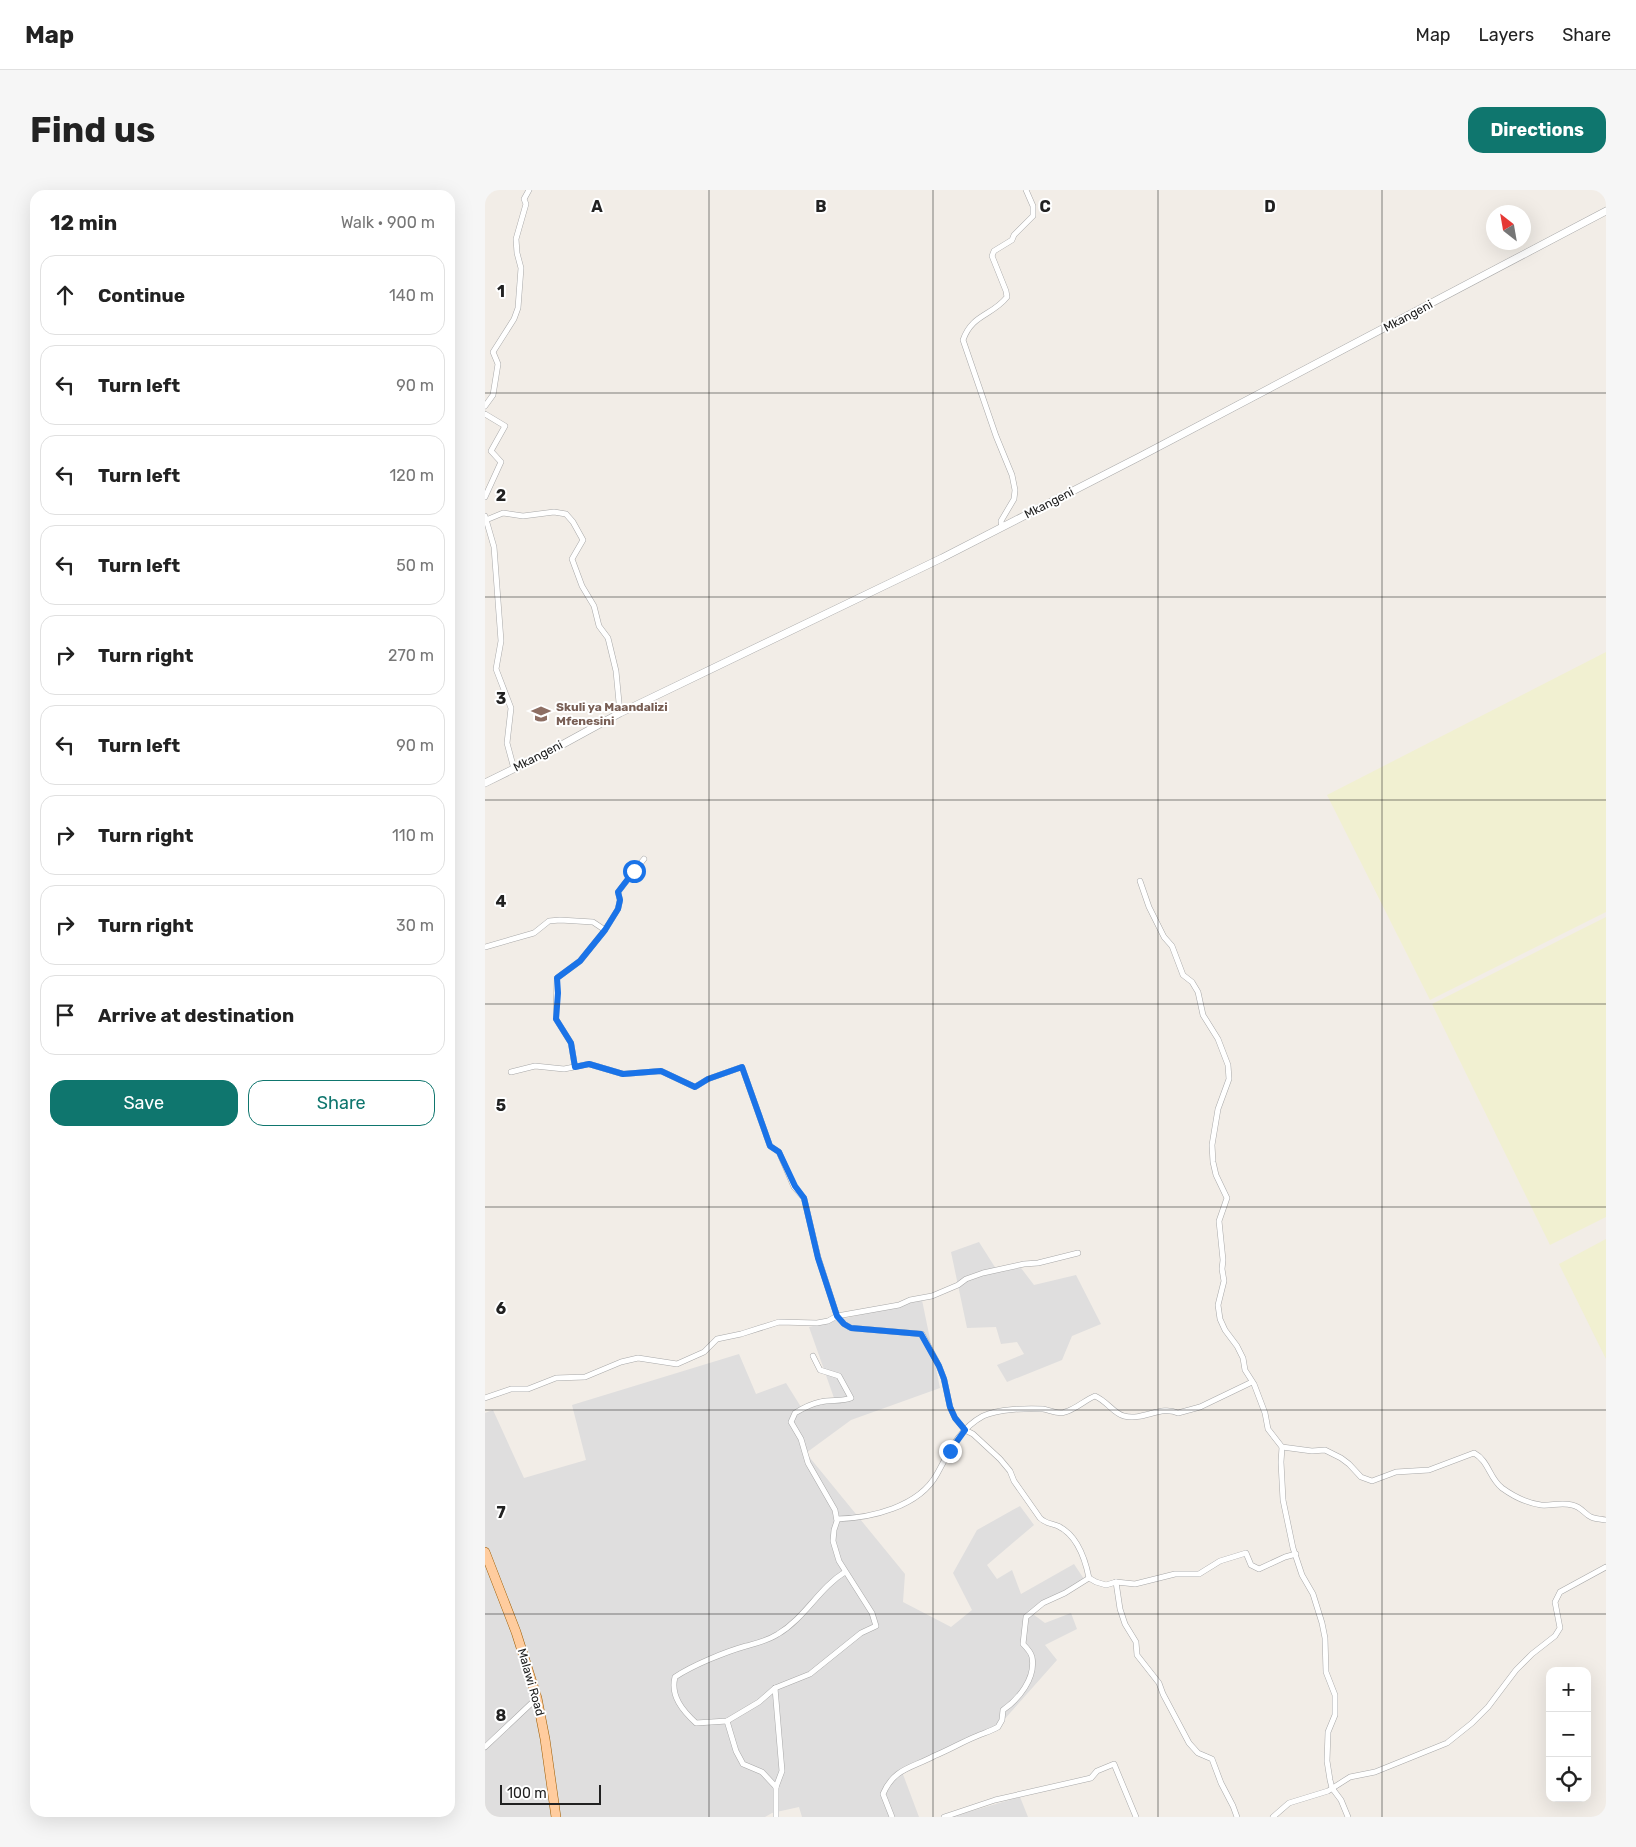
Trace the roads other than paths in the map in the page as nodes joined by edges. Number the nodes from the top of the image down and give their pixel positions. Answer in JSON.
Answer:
{"nodes":[{"id":1,"x":529,"y":190,"type":"edge"},
{"id":2,"x":1026,"y":190,"type":"edge"},
{"id":3,"x":1606,"y":212,"type":"edge"},
{"id":4,"x":485,"y":406,"type":"edge"},
{"id":5,"x":485,"y":414,"type":"edge"},
{"id":6,"x":485,"y":497,"type":"edge"},
{"id":7,"x":486,"y":518,"type":"edge"},
{"id":8,"x":1002,"y":527,"type":"junction"},
{"id":9,"x":620,"y":713,"type":"junction"},
{"id":10,"x":514,"y":768,"type":"junction"},
{"id":11,"x":485,"y":783,"type":"edge"},
{"id":12,"x":644,"y":859,"type":"dead end"},
{"id":13,"x":1140,"y":882,"type":"dead end"},
{"id":14,"x":605,"y":930,"type":"junction"},
{"id":15,"x":485,"y":947,"type":"edge"},
{"id":16,"x":575,"y":1067,"type":"junction"},
{"id":17,"x":511,"y":1072,"type":"dead end"},
{"id":18,"x":1078,"y":1253,"type":"dead end"},
{"id":19,"x":837,"y":1316,"type":"junction"},
{"id":20,"x":813,"y":1356,"type":"dead end"},
{"id":21,"x":1252,"y":1382,"type":"junction"},
{"id":22,"x":485,"y":1398,"type":"edge"},
{"id":23,"x":965,"y":1430,"type":"junction"},
{"id":24,"x":1282,"y":1446,"type":"junction"},
{"id":25,"x":837,"y":1519,"type":"junction"},
{"id":26,"x":1606,"y":1520,"type":"edge"},
{"id":27,"x":485,"y":1552,"type":"edge"},
{"id":28,"x":1296,"y":1554,"type":"junction"},
{"id":29,"x":1606,"y":1566,"type":"edge"},
{"id":30,"x":845,"y":1572,"type":"junction"},
{"id":31,"x":1089,"y":1578,"type":"junction"},
{"id":32,"x":1116,"y":1582,"type":"junction"},
{"id":33,"x":775,"y":1688,"type":"junction"},
{"id":34,"x":537,"y":1698,"type":"junction"},
{"id":35,"x":727,"y":1722,"type":"junction"},
{"id":36,"x":485,"y":1746,"type":"edge"},
{"id":37,"x":776,"y":1787,"type":"junction"},
{"id":38,"x":1332,"y":1788,"type":"junction"},
{"id":39,"x":556,"y":1817,"type":"edge"},
{"id":40,"x":777,"y":1817,"type":"edge"},
{"id":41,"x":892,"y":1817,"type":"edge"},
{"id":42,"x":944,"y":1817,"type":"edge"},
{"id":43,"x":1136,"y":1817,"type":"edge"},
{"id":44,"x":1237,"y":1817,"type":"edge"},
{"id":45,"x":1273,"y":1817,"type":"edge"},
{"id":46,"x":1348,"y":1817,"type":"edge"}],
"edges":[{"from":1,"to":4,"type":"street"},
{"from":2,"to":8,"type":"street"},
{"from":3,"to":8,"type":"street","name":"Mkangeni"},
{"from":5,"to":6,"type":"street"},
{"from":7,"to":9,"type":"street"},
{"from":7,"to":10,"type":"street"},
{"from":8,"to":9,"type":"street","name":"Mkangeni"},
{"from":9,"to":10,"type":"street","name":"Mkangeni"},
{"from":10,"to":11,"type":"street","name":"Mkangeni"},
{"from":12,"to":14,"type":"street"},
{"from":13,"to":21,"type":"street"},
{"from":14,"to":15,"type":"street"},
{"from":14,"to":16,"type":"street"},
{"from":16,"to":17,"type":"street"},
{"from":16,"to":19,"type":"street"},
{"from":18,"to":19,"type":"street"},
{"from":19,"to":22,"type":"street"},
{"from":19,"to":23,"type":"street"},
{"from":20,"to":25,"type":"street"},
{"from":21,"to":23,"type":"street"},
{"from":21,"to":24,"type":"street"},
{"from":23,"to":25,"type":"street"},
{"from":23,"to":31,"type":"street"},
{"from":24,"to":26,"type":"street"},
{"from":24,"to":28,"type":"street"},
{"from":25,"to":30,"type":"street"},
{"from":27,"to":34,"type":"main road","name":"Malawi Road"},
{"from":28,"to":32,"type":"street"},
{"from":28,"to":38,"type":"street"},
{"from":29,"to":38,"type":"street"},
{"from":30,"to":33,"type":"street"},
{"from":30,"to":35,"type":"street"},
{"from":31,"to":32,"type":"street"},
{"from":31,"to":41,"type":"street"},
{"from":32,"to":44,"type":"street"},
{"from":33,"to":35,"type":"street"},
{"from":33,"to":37,"type":"street"},
{"from":34,"to":36,"type":"street"},
{"from":34,"to":39,"type":"main road","name":"Malawi Road"},
{"from":35,"to":37,"type":"street"},
{"from":37,"to":40,"type":"street"},
{"from":38,"to":45,"type":"street"},
{"from":38,"to":46,"type":"street"},
{"from":42,"to":43,"type":"street"}]}
